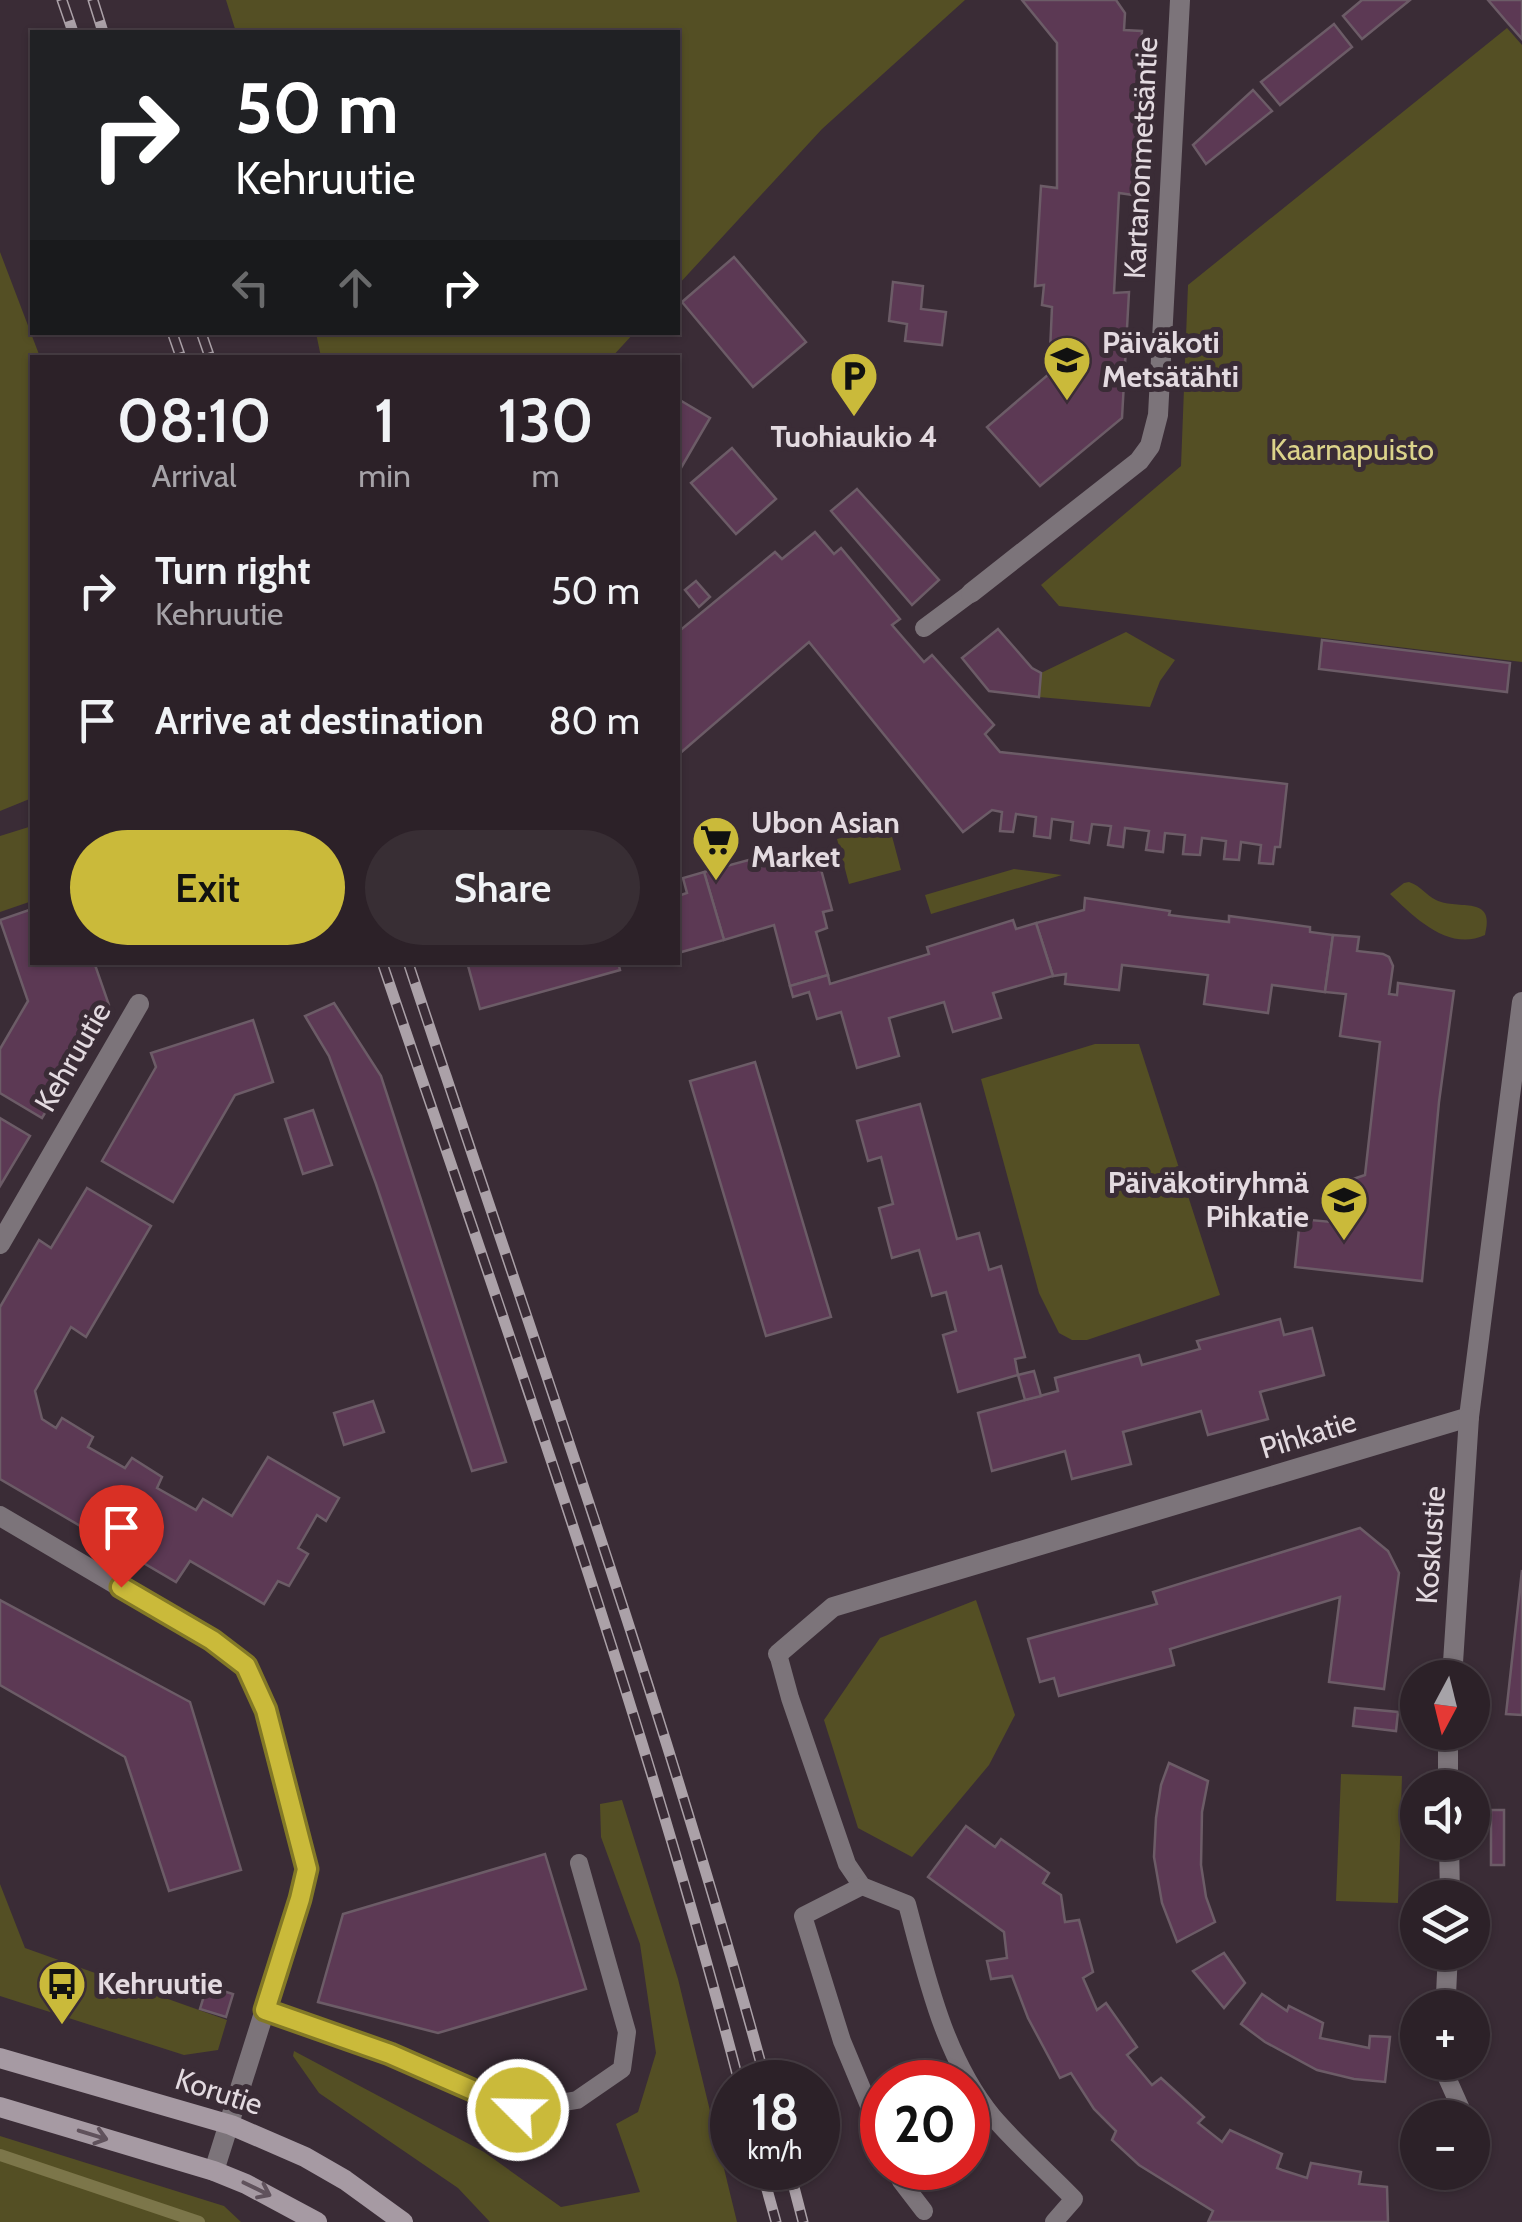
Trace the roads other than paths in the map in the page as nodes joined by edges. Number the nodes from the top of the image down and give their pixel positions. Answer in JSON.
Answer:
{"nodes":[{"id":1,"x":1180,"y":0,"type":"edge"},
{"id":2,"x":971,"y":593,"type":"joint"},
{"id":3,"x":924,"y":628,"type":"dead end"},
{"id":4,"x":1522,"y":1002,"type":"edge"},
{"id":5,"x":139,"y":1004,"type":"dead end"},
{"id":6,"x":0,"y":1244,"type":"edge"},
{"id":7,"x":1469,"y":1417,"type":"junction"},
{"id":8,"x":0,"y":1516,"type":"edge"},
{"id":9,"x":778,"y":1654,"type":"joint"},
{"id":10,"x":1453,"y":1660,"type":"edge"},
{"id":11,"x":579,"y":1863,"type":"dead end"},
{"id":12,"x":862,"y":1886,"type":"junction"},
{"id":13,"x":265,"y":2010,"type":"junction"},
{"id":14,"x":0,"y":2058,"type":"edge"},
{"id":15,"x":860,"y":2085,"type":"edge"},
{"id":16,"x":0,"y":2107,"type":"edge"},
{"id":17,"x":230,"y":2124,"type":"junction"},
{"id":18,"x":214,"y":2171,"type":"junction"},
{"id":19,"x":907,"y":2190,"type":"edge"},
{"id":20,"x":924,"y":2211,"type":"dead end"},
{"id":21,"x":317,"y":2222,"type":"edge"},
{"id":22,"x":403,"y":2222,"type":"edge"},
{"id":23,"x":1054,"y":2222,"type":"edge"}],
"edges":[{"from":1,"to":2,"type":"street","name":"Kartanonmetsäntie"},
{"from":2,"to":3,"type":"lane"},
{"from":4,"to":7,"type":"street"},
{"from":5,"to":6,"type":"street","name":"Kehruutie"},
{"from":7,"to":9,"type":"street","name":"Pihkatie"},
{"from":7,"to":10,"type":"street","name":"Koskustie"},
{"from":8,"to":13,"type":"street"},
{"from":9,"to":12,"type":"lane"},
{"from":11,"to":13,"type":"lane"},
{"from":12,"to":15,"type":"lane"},
{"from":12,"to":23,"type":"lane"},
{"from":13,"to":17,"type":"street"},
{"from":14,"to":17,"type":"street","name":"Korutie"},
{"from":16,"to":18,"type":"street","one_way":true},
{"from":17,"to":18,"type":"street"},
{"from":17,"to":22,"type":"street","name":"Korutie"},
{"from":18,"to":21,"type":"street","one_way":true},
{"from":19,"to":20,"type":"lane"}]}
